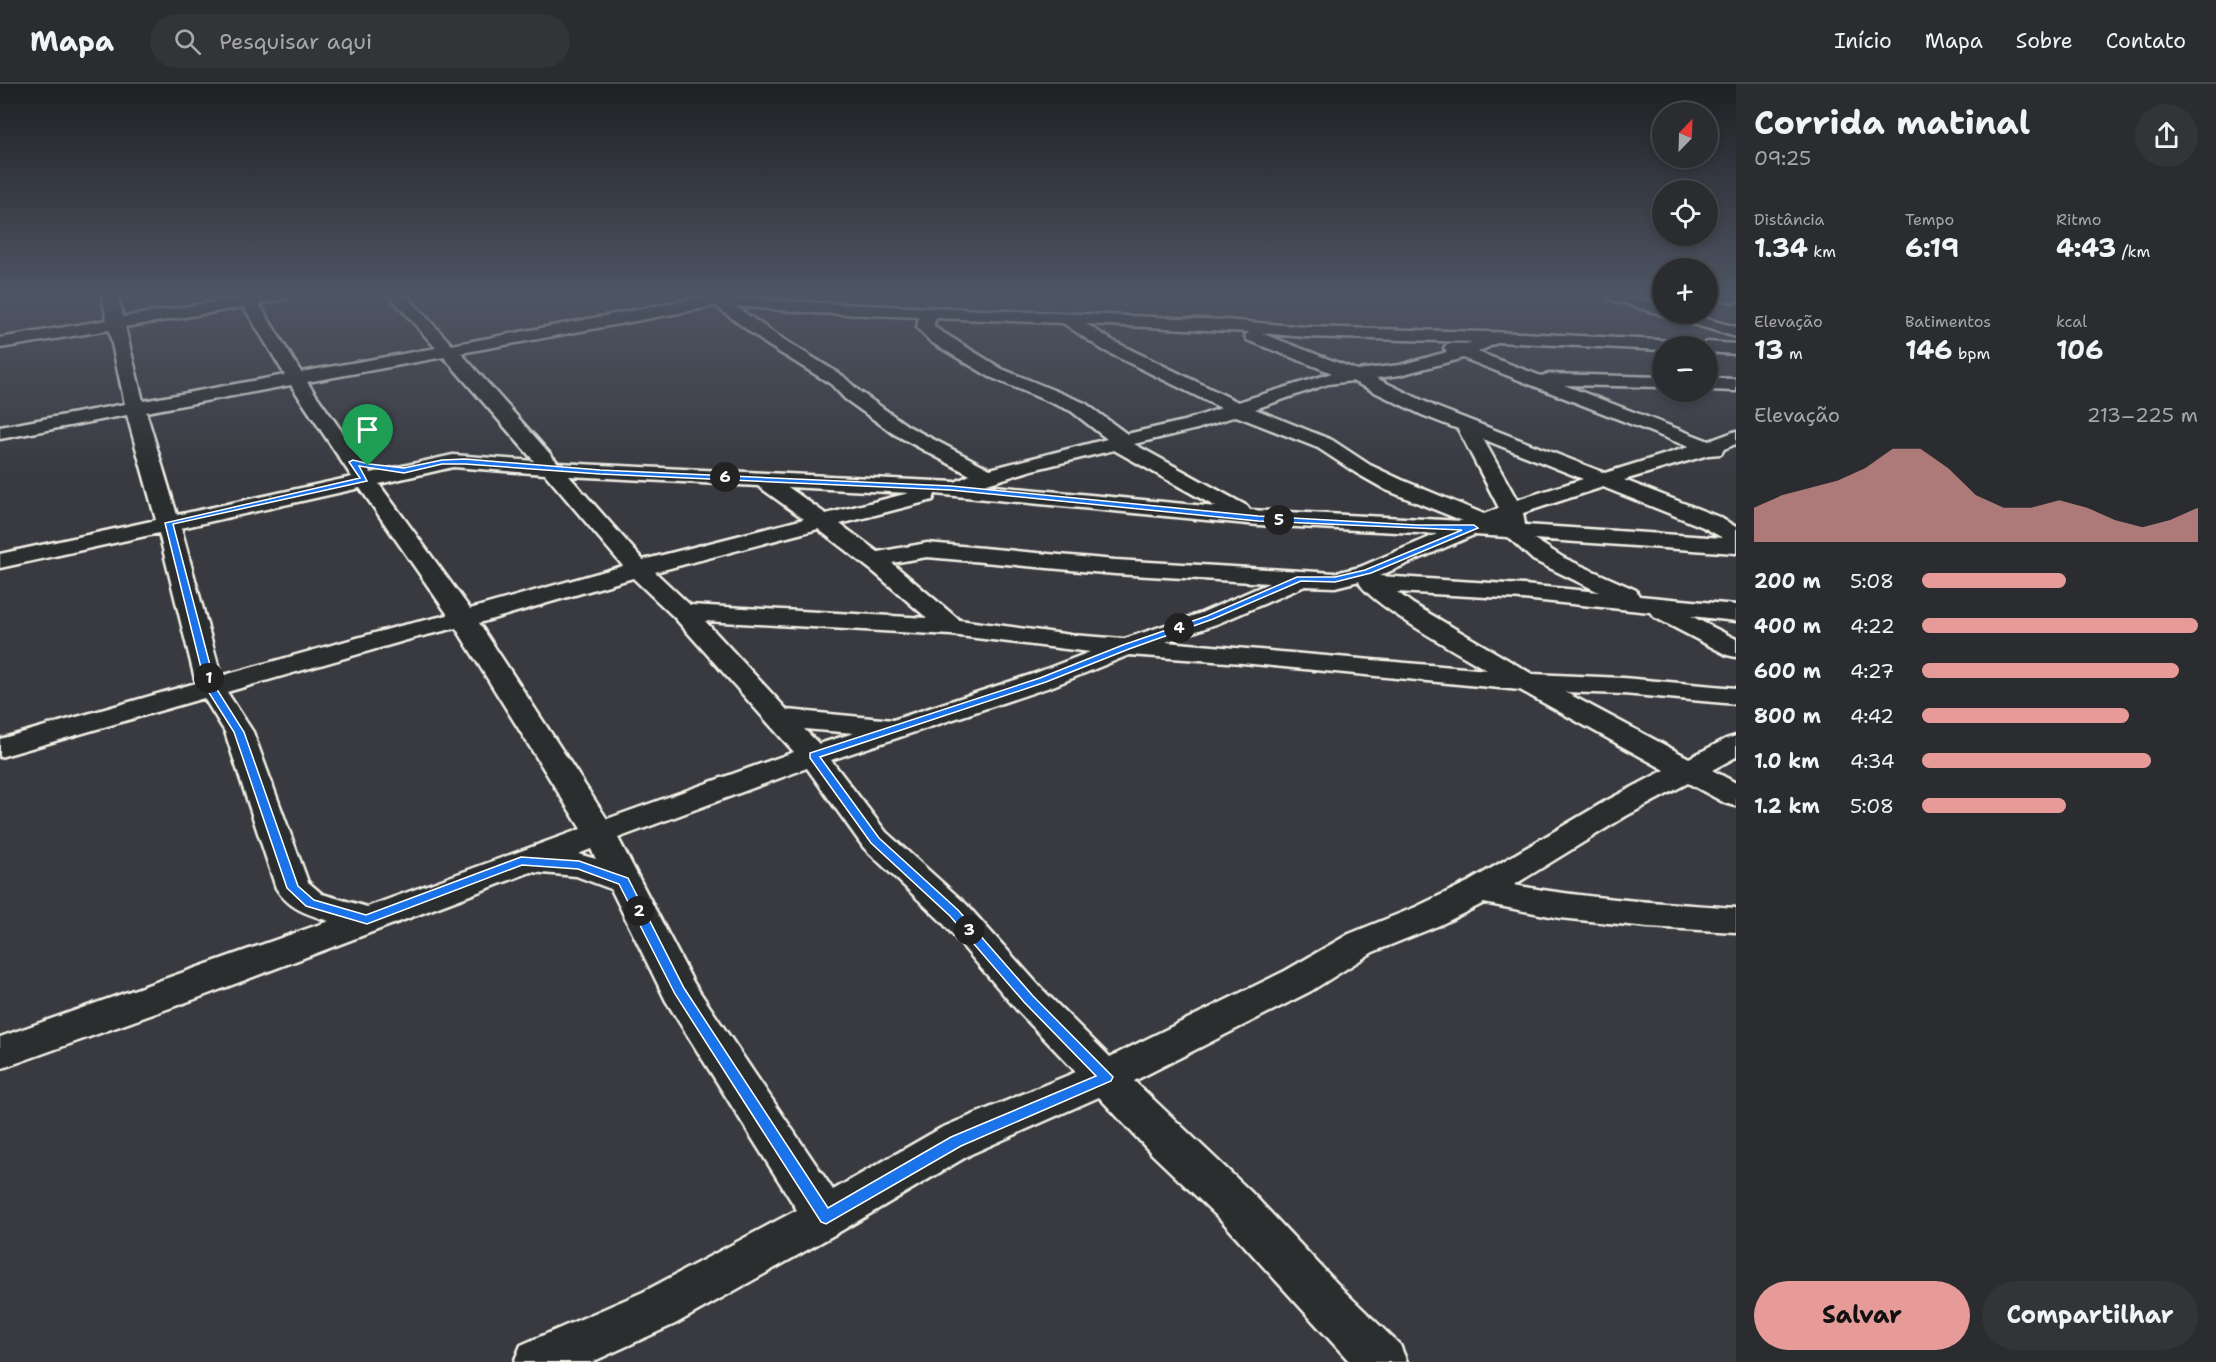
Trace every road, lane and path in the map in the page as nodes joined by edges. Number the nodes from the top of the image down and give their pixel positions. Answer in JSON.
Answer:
{"nodes":[{"id":1,"x":124,"y":356,"type":"edge"},
{"id":2,"x":282,"y":356,"type":"edge"},
{"id":3,"x":419,"y":356,"type":"edge"},
{"id":4,"x":453,"y":356,"type":"edge"},
{"id":5,"x":797,"y":356,"type":"edge"},
{"id":6,"x":967,"y":356,"type":"edge"},
{"id":7,"x":1129,"y":356,"type":"edge"},
{"id":8,"x":1304,"y":356,"type":"edge"},
{"id":9,"x":1455,"y":356,"type":"edge"},
{"id":10,"x":1459,"y":356,"type":"edge"},
{"id":11,"x":1354,"y":375,"type":"junction"},
{"id":12,"x":1528,"y":378,"type":"junction"},
{"id":13,"x":297,"y":379,"type":"junction"},
{"id":14,"x":1652,"y":382,"type":"edge"},
{"id":15,"x":1718,"y":384,"type":"edge"},
{"id":16,"x":1736,"y":385,"type":"edge"},
{"id":17,"x":135,"y":408,"type":"junction"},
{"id":18,"x":1237,"y":409,"type":"junction"},
{"id":19,"x":1466,"y":426,"type":"junction"},
{"id":20,"x":0,"y":433,"type":"edge"},
{"id":21,"x":1736,"y":437,"type":"edge"},
{"id":22,"x":1119,"y":441,"type":"junction"},
{"id":23,"x":1709,"y":448,"type":"junction"},
{"id":24,"x":1736,"y":458,"type":"edge"},
{"id":25,"x":549,"y":467,"type":"junction"},
{"id":26,"x":359,"y":471,"type":"junction"},
{"id":27,"x":987,"y":476,"type":"junction"},
{"id":28,"x":1604,"y":479,"type":"junction"},
{"id":29,"x":764,"y":480,"type":"junction"},
{"id":30,"x":951,"y":488,"type":"junction"},
{"id":31,"x":1258,"y":519,"type":"junction"},
{"id":32,"x":1513,"y":520,"type":"junction"},
{"id":33,"x":823,"y":522,"type":"junction"},
{"id":34,"x":168,"y":523,"type":"junction"},
{"id":35,"x":1480,"y":525,"type":"junction"},
{"id":36,"x":1736,"y":536,"type":"edge"},
{"id":37,"x":1736,"y":546,"type":"edge"},
{"id":38,"x":0,"y":561,"type":"edge"},
{"id":39,"x":874,"y":561,"type":"junction"},
{"id":40,"x":638,"y":569,"type":"junction"},
{"id":41,"x":1300,"y":579,"type":"junction"},
{"id":42,"x":1335,"y":580,"type":"junction"},
{"id":43,"x":1370,"y":583,"type":"junction"},
{"id":44,"x":1651,"y":606,"type":"junction"},
{"id":45,"x":683,"y":612,"type":"junction"},
{"id":46,"x":1736,"y":614,"type":"edge"},
{"id":47,"x":464,"y":619,"type":"junction"},
{"id":48,"x":951,"y":627,"type":"junction"},
{"id":49,"x":409,"y":631,"type":"junction"},
{"id":50,"x":1126,"y":647,"type":"junction"},
{"id":51,"x":1736,"y":650,"type":"edge"},
{"id":52,"x":482,"y":651,"type":"junction"},
{"id":53,"x":1526,"y":682,"type":"junction"},
{"id":54,"x":211,"y":688,"type":"junction"},
{"id":55,"x":1736,"y":696,"type":"edge"},
{"id":56,"x":779,"y":718,"type":"junction"},
{"id":57,"x":900,"y":728,"type":"junction"},
{"id":58,"x":1736,"y":745,"type":"edge"},
{"id":59,"x":0,"y":748,"type":"edge"},
{"id":60,"x":813,"y":756,"type":"junction"},
{"id":61,"x":1689,"y":770,"type":"junction"},
{"id":62,"x":1736,"y":796,"type":"edge"},
{"id":63,"x":599,"y":832,"type":"junction"},
{"id":64,"x":521,"y":861,"type":"junction"},
{"id":65,"x":624,"y":881,"type":"junction"},
{"id":66,"x":1480,"y":890,"type":"junction"},
{"id":67,"x":367,"y":919,"type":"junction"},
{"id":68,"x":1736,"y":920,"type":"edge"},
{"id":69,"x":0,"y":1053,"type":"edge"},
{"id":70,"x":1107,"y":1077,"type":"junction"},
{"id":71,"x":826,"y":1217,"type":"junction"},
{"id":72,"x":538,"y":1362,"type":"edge"},
{"id":73,"x":1383,"y":1362,"type":"edge"}],
"edges":[{"from":1,"to":17,"type":"street"},
{"from":2,"to":13,"type":"street"},
{"from":3,"to":13,"type":"street"},
{"from":4,"to":25,"type":"street"},
{"from":5,"to":27,"type":"street"},
{"from":6,"to":22,"type":"street"},
{"from":7,"to":18,"type":"street"},
{"from":8,"to":11,"type":"street"},
{"from":9,"to":11,"type":"street"},
{"from":10,"to":12,"type":"street"},
{"from":11,"to":18,"type":"street"},
{"from":11,"to":19,"type":"street"},
{"from":12,"to":14,"type":"street"},
{"from":12,"to":23,"type":"street"},
{"from":13,"to":17,"type":"street"},
{"from":13,"to":26,"type":"street"},
{"from":15,"to":16,"type":"street"},
{"from":17,"to":20,"type":"street"},
{"from":17,"to":34,"type":"street"},
{"from":18,"to":22,"type":"street"},
{"from":18,"to":35,"type":"street"},
{"from":19,"to":28,"type":"street"},
{"from":19,"to":32,"type":"street"},
{"from":21,"to":23,"type":"street"},
{"from":22,"to":27,"type":"street"},
{"from":22,"to":31,"type":"street"},
{"from":23,"to":24,"type":"street"},
{"from":23,"to":28,"type":"street"},
{"from":25,"to":26,"type":"street"},
{"from":25,"to":29,"type":"street"},
{"from":25,"to":40,"type":"street"},
{"from":26,"to":34,"type":"street"},
{"from":26,"to":47,"type":"street"},
{"from":27,"to":30,"type":"street"},
{"from":28,"to":32,"type":"street"},
{"from":28,"to":36,"type":"street"},
{"from":29,"to":30,"type":"street"},
{"from":29,"to":33,"type":"street"},
{"from":30,"to":31,"type":"street"},
{"from":30,"to":33,"type":"street"},
{"from":31,"to":35,"type":"street"},
{"from":32,"to":35,"type":"street"},
{"from":32,"to":37,"type":"street"},
{"from":32,"to":44,"type":"street"},
{"from":33,"to":39,"type":"street"},
{"from":33,"to":40,"type":"street"},
{"from":34,"to":38,"type":"street"},
{"from":34,"to":54,"type":"street"},
{"from":35,"to":42,"type":"street"},
{"from":39,"to":41,"type":"street"},
{"from":39,"to":48,"type":"street"},
{"from":40,"to":45,"type":"street"},
{"from":40,"to":47,"type":"street"},
{"from":41,"to":42,"type":"street"},
{"from":41,"to":50,"type":"street"},
{"from":42,"to":43,"type":"street"},
{"from":43,"to":44,"type":"street"},
{"from":43,"to":53,"type":"street"},
{"from":44,"to":46,"type":"street"},
{"from":44,"to":51,"type":"street"},
{"from":45,"to":48,"type":"street"},
{"from":45,"to":56,"type":"street"},
{"from":47,"to":49,"type":"street"},
{"from":47,"to":52,"type":"street"},
{"from":48,"to":50,"type":"street"},
{"from":49,"to":52,"type":"street"},
{"from":49,"to":54,"type":"street"},
{"from":50,"to":53,"type":"street"},
{"from":50,"to":57,"type":"street"},
{"from":52,"to":63,"type":"street"},
{"from":53,"to":55,"type":"street"},
{"from":53,"to":61,"type":"street"},
{"from":54,"to":59,"type":"street"},
{"from":54,"to":67,"type":"street"},
{"from":56,"to":57,"type":"street"},
{"from":56,"to":60,"type":"street"},
{"from":57,"to":60,"type":"street"},
{"from":58,"to":61,"type":"street"},
{"from":60,"to":63,"type":"street"},
{"from":60,"to":70,"type":"street"},
{"from":61,"to":62,"type":"street"},
{"from":61,"to":66,"type":"street"},
{"from":63,"to":64,"type":"street"},
{"from":63,"to":65,"type":"street"},
{"from":64,"to":65,"type":"street"},
{"from":64,"to":67,"type":"street"},
{"from":65,"to":71,"type":"street"},
{"from":66,"to":68,"type":"street"},
{"from":66,"to":70,"type":"street"},
{"from":67,"to":69,"type":"street"},
{"from":70,"to":71,"type":"street"},
{"from":70,"to":73,"type":"street"},
{"from":71,"to":72,"type":"street"}]}
